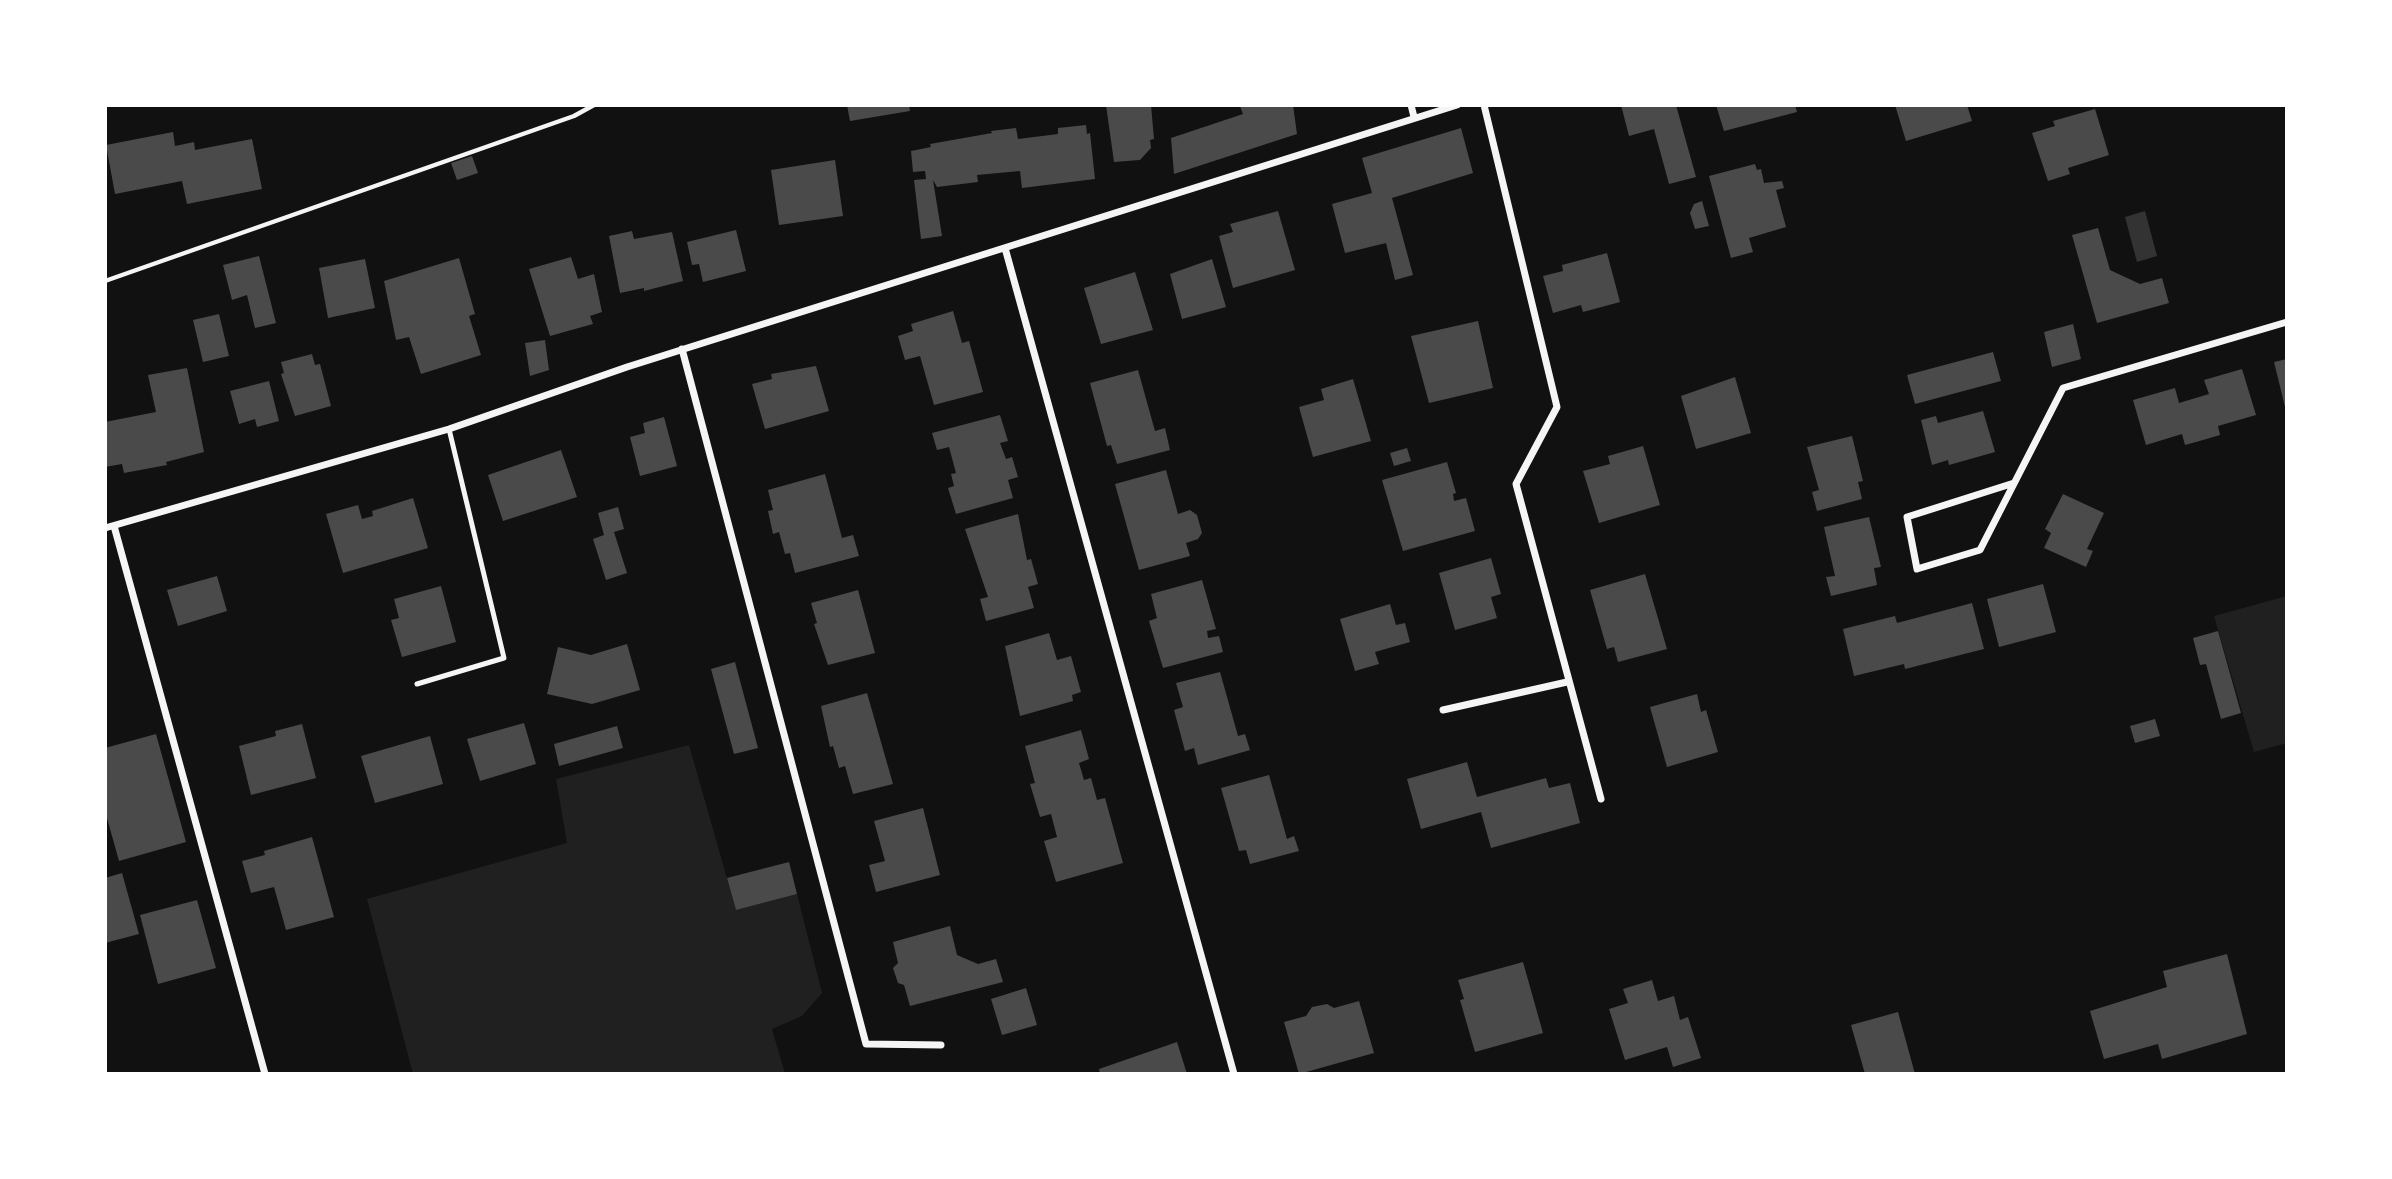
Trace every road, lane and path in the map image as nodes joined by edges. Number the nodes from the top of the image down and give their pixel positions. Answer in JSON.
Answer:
{"nodes":[{"id":1,"x":594,"y":105,"type":"edge"},
{"id":2,"x":1412,"y":105,"type":"edge"},
{"id":3,"x":1457,"y":105,"type":"edge"},
{"id":4,"x":1483,"y":105,"type":"edge"},
{"id":5,"x":1413,"y":117,"type":"junction"},
{"id":6,"x":1005,"y":248,"type":"junction"},
{"id":7,"x":105,"y":281,"type":"edge"},
{"id":8,"x":2287,"y":322,"type":"edge"},
{"id":9,"x":682,"y":349,"type":"junction"},
{"id":10,"x":449,"y":429,"type":"junction"},
{"id":11,"x":2014,"y":483,"type":"junction"},
{"id":12,"x":114,"y":526,"type":"junction"},
{"id":13,"x":105,"y":528,"type":"edge"},
{"id":14,"x":1567,"y":682,"type":"junction"},
{"id":15,"x":417,"y":684,"type":"dead end"},
{"id":16,"x":1443,"y":710,"type":"dead end"},
{"id":17,"x":1601,"y":799,"type":"dead end"},
{"id":18,"x":941,"y":1045,"type":"dead end"},
{"id":19,"x":265,"y":1074,"type":"edge"},
{"id":20,"x":1234,"y":1074,"type":"edge"}],
"edges":[{"from":1,"to":7,"type":"path"},
{"from":2,"to":5,"type":"street"},
{"from":3,"to":5,"type":"street"},
{"from":4,"to":14,"type":"street"},
{"from":5,"to":6,"type":"street"},
{"from":6,"to":9,"type":"street"},
{"from":6,"to":20,"type":"street"},
{"from":8,"to":11,"type":"street"},
{"from":9,"to":10,"type":"street"},
{"from":9,"to":18,"type":"street"},
{"from":10,"to":12,"type":"street"},
{"from":10,"to":15,"type":"lane"},
{"from":11,"to":11,"type":"street"},
{"from":12,"to":13,"type":"street"},
{"from":12,"to":19,"type":"street"},
{"from":14,"to":16,"type":"street"},
{"from":14,"to":17,"type":"street"}]}
